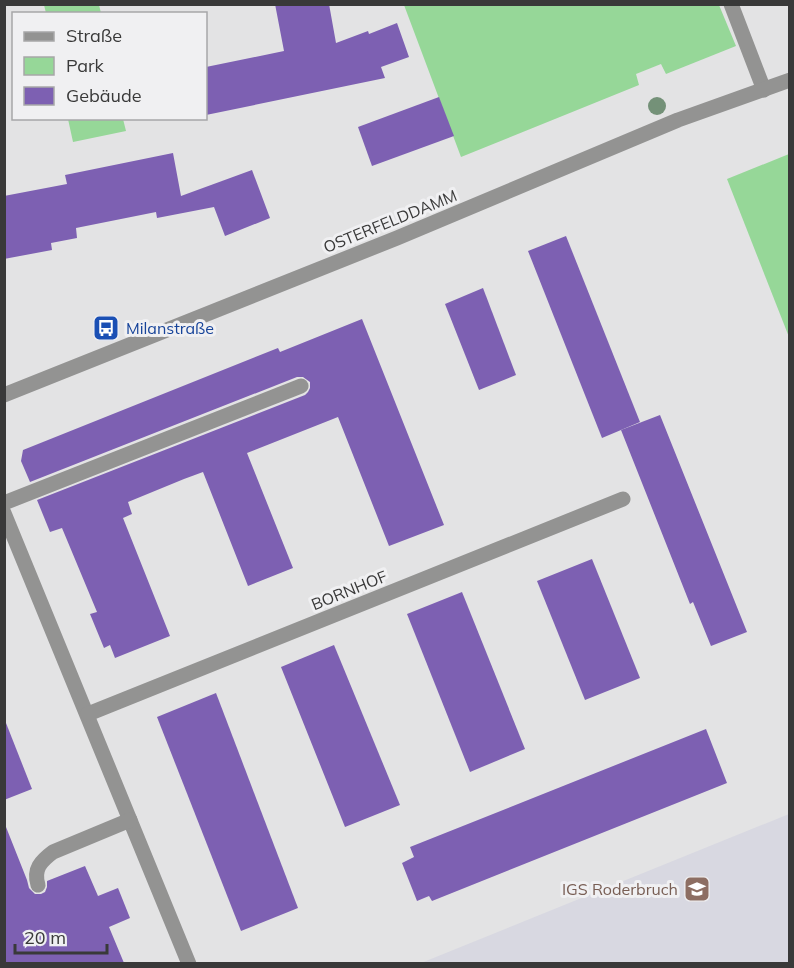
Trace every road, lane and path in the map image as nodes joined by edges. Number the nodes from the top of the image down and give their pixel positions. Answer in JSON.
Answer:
{"nodes":[{"id":1,"x":731,"y":4,"type":"edge"},
{"id":2,"x":789,"y":80,"type":"edge"},
{"id":3,"x":764,"y":90,"type":"junction"},
{"id":4,"x":301,"y":386,"type":"dead end"},
{"id":5,"x":4,"y":395,"type":"edge"},
{"id":6,"x":623,"y":499,"type":"dead end"},
{"id":7,"x":4,"y":503,"type":"edge"},
{"id":8,"x":4,"y":513,"type":"edge"},
{"id":9,"x":88,"y":714,"type":"junction"},
{"id":10,"x":130,"y":820,"type":"junction"},
{"id":11,"x":38,"y":885,"type":"dead end"},
{"id":12,"x":189,"y":963,"type":"edge"}],
"edges":[{"from":1,"to":3,"type":"street"},
{"from":2,"to":3,"type":"street","name":"OSTERFELDDAMM"},
{"from":3,"to":5,"type":"street","name":"OSTERFELDDAMM"},
{"from":4,"to":7,"type":"street"},
{"from":6,"to":9,"type":"street","name":"BORNHOF"},
{"from":8,"to":9,"type":"street"},
{"from":9,"to":10,"type":"street"},
{"from":10,"to":11,"type":"street"},
{"from":10,"to":12,"type":"street"}]}
